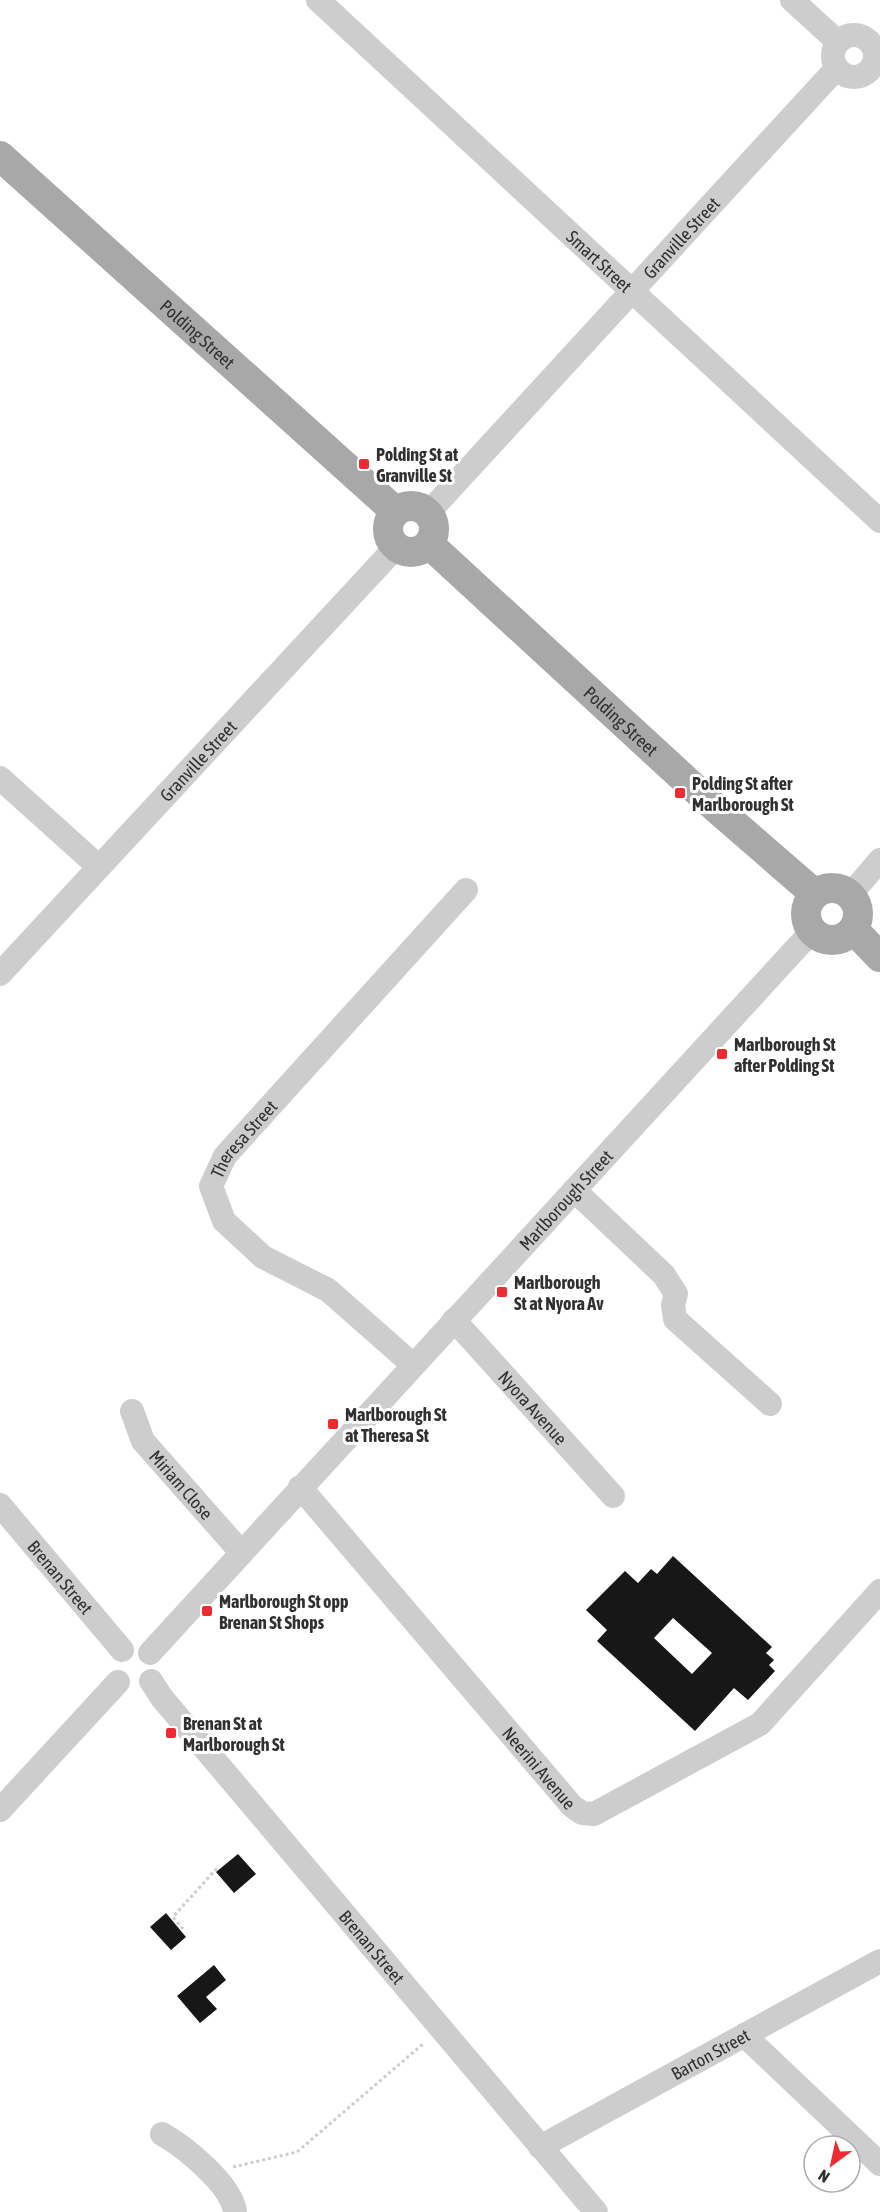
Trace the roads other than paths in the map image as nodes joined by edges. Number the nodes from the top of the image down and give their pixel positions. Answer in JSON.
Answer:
{"nodes":[{"id":1,"x":318,"y":0,"type":"edge"},
{"id":2,"x":792,"y":0,"type":"edge"},
{"id":3,"x":875,"y":36,"type":"edge"},
{"id":4,"x":838,"y":42,"type":"junction"},
{"id":5,"x":836,"y":69,"type":"junction"},
{"id":6,"x":875,"y":75,"type":"edge"},
{"id":7,"x":0,"y":156,"type":"edge"},
{"id":8,"x":633,"y":292,"type":"junction"},
{"id":9,"x":395,"y":511,"type":"junction"},
{"id":10,"x":428,"y":513,"type":"junction"},
{"id":11,"x":880,"y":521,"type":"edge"},
{"id":12,"x":429,"y":544,"type":"junction"},
{"id":13,"x":396,"y":547,"type":"junction"},
{"id":14,"x":0,"y":778,"type":"edge"},
{"id":15,"x":880,"y":861,"type":"edge"},
{"id":16,"x":99,"y":867,"type":"junction"},
{"id":17,"x":465,"y":890,"type":"dead end"},
{"id":18,"x":815,"y":894,"type":"junction"},
{"id":19,"x":850,"y":894,"type":"junction"},
{"id":20,"x":854,"y":930,"type":"junction"},
{"id":21,"x":814,"y":934,"type":"junction"},
{"id":22,"x":880,"y":957,"type":"edge"},
{"id":23,"x":0,"y":974,"type":"edge"},
{"id":24,"x":574,"y":1190,"type":"junction"},
{"id":25,"x":454,"y":1320,"type":"junction"},
{"id":26,"x":412,"y":1364,"type":"junction"},
{"id":27,"x":770,"y":1404,"type":"dead end"},
{"id":28,"x":132,"y":1411,"type":"dead end"},
{"id":29,"x":300,"y":1487,"type":"junction"},
{"id":30,"x":612,"y":1496,"type":"dead end"},
{"id":31,"x":0,"y":1505,"type":"edge"},
{"id":32,"x":240,"y":1551,"type":"junction"},
{"id":33,"x":880,"y":1591,"type":"edge"},
{"id":34,"x":122,"y":1650,"type":"junction"},
{"id":35,"x":150,"y":1653,"type":"junction"},
{"id":36,"x":118,"y":1682,"type":"junction"},
{"id":37,"x":151,"y":1682,"type":"junction"},
{"id":38,"x":0,"y":1810,"type":"edge"},
{"id":39,"x":880,"y":1961,"type":"edge"},
{"id":40,"x":744,"y":2035,"type":"junction"},
{"id":41,"x":162,"y":2134,"type":"dead end"},
{"id":42,"x":540,"y":2147,"type":"junction"},
{"id":43,"x":880,"y":2164,"type":"edge"},
{"id":44,"x":235,"y":2212,"type":"edge"},
{"id":45,"x":596,"y":2212,"type":"edge"}],
"edges":[{"from":1,"to":8,"type":"street","name":"Smart Street"},
{"from":2,"to":4,"type":"street"},
{"from":3,"to":4,"type":"street"},
{"from":3,"to":6,"type":"street"},
{"from":4,"to":5,"type":"street"},
{"from":5,"to":6,"type":"street"},
{"from":5,"to":8,"type":"street","name":"Granville Street"},
{"from":7,"to":9,"type":"main road","name":"Polding Street"},
{"from":8,"to":10,"type":"street","name":"Granville Street"},
{"from":8,"to":11,"type":"street","name":"Smart Street"},
{"from":9,"to":10,"type":"main road"},
{"from":9,"to":13,"type":"main road"},
{"from":10,"to":12,"type":"main road"},
{"from":12,"to":13,"type":"main road"},
{"from":12,"to":18,"type":"main road","name":"Polding Street"},
{"from":13,"to":16,"type":"street","name":"Granville Street"},
{"from":14,"to":16,"type":"street"},
{"from":15,"to":19,"type":"street"},
{"from":16,"to":23,"type":"street","name":"Granville Street"},
{"from":17,"to":26,"type":"street","name":"Theresa Street"},
{"from":18,"to":19,"type":"main road"},
{"from":18,"to":21,"type":"main road"},
{"from":19,"to":20,"type":"main road"},
{"from":20,"to":21,"type":"main road"},
{"from":20,"to":22,"type":"main road"},
{"from":21,"to":24,"type":"street","name":"Marlborough Street"},
{"from":24,"to":25,"type":"street","name":"Marlborough Street"},
{"from":24,"to":27,"type":"street"},
{"from":25,"to":26,"type":"street","name":"Marlborough Street"},
{"from":25,"to":30,"type":"street","name":"Nyora Avenue"},
{"from":26,"to":29,"type":"street","name":"Marlborough Street"},
{"from":28,"to":32,"type":"street","name":"Miriam Close"},
{"from":29,"to":32,"type":"street","name":"Marlborough Street"},
{"from":29,"to":33,"type":"street","name":"Neerini Avenue"},
{"from":31,"to":34,"type":"street","name":"Brenan Street"},
{"from":32,"to":35,"type":"street","name":"Marlborough Street"},
{"from":34,"to":35,"type":"street"},
{"from":34,"to":36,"type":"street"},
{"from":35,"to":37,"type":"street"},
{"from":36,"to":37,"type":"street"},
{"from":36,"to":38,"type":"street"},
{"from":37,"to":42,"type":"street","name":"Brenan Street"},
{"from":39,"to":40,"type":"street","name":"Barton Street"},
{"from":40,"to":42,"type":"street","name":"Barton Street"},
{"from":40,"to":43,"type":"street"},
{"from":41,"to":44,"type":"street"},
{"from":42,"to":45,"type":"street","name":"Brenan Street"}]}
